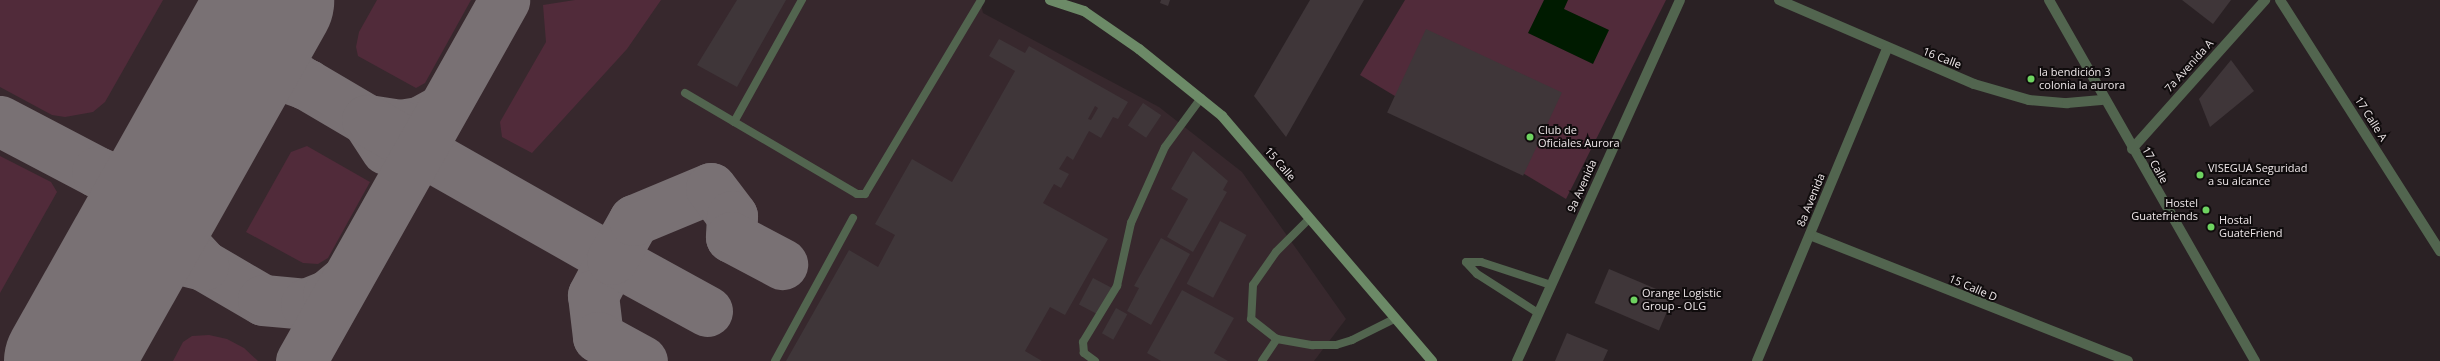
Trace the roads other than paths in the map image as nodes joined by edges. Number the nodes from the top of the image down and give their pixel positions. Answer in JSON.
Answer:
{"nodes":[{"id":1,"x":802,"y":0,"type":"edge"},
{"id":2,"x":981,"y":0,"type":"edge"},
{"id":3,"x":1050,"y":0,"type":"edge"},
{"id":4,"x":1076,"y":0,"type":"edge"},
{"id":5,"x":1680,"y":0,"type":"edge"},
{"id":6,"x":1779,"y":0,"type":"edge"},
{"id":7,"x":2049,"y":0,"type":"edge"},
{"id":8,"x":2265,"y":0,"type":"edge"},
{"id":9,"x":2280,"y":0,"type":"edge"},
{"id":10,"x":1084,"y":11,"type":"junction"},
{"id":11,"x":1888,"y":49,"type":"junction"},
{"id":12,"x":685,"y":94,"type":"dead end"},
{"id":13,"x":1201,"y":98,"type":"junction"},
{"id":14,"x":2104,"y":100,"type":"junction"},
{"id":15,"x":734,"y":122,"type":"junction"},
{"id":16,"x":2132,"y":149,"type":"junction"},
{"id":17,"x":853,"y":218,"type":"dead end"},
{"id":18,"x":1310,"y":218,"type":"junction"},
{"id":19,"x":1810,"y":235,"type":"junction"},
{"id":20,"x":2440,"y":251,"type":"edge"},
{"id":21,"x":1551,"y":284,"type":"junction"},
{"id":22,"x":1538,"y":313,"type":"junction"},
{"id":23,"x":1396,"y":318,"type":"junction"},
{"id":24,"x":1277,"y":339,"type":"junction"},
{"id":25,"x":2252,"y":357,"type":"edge"},
{"id":26,"x":774,"y":361,"type":"edge"},
{"id":27,"x":1095,"y":361,"type":"edge"},
{"id":28,"x":1262,"y":361,"type":"edge"},
{"id":29,"x":1432,"y":361,"type":"edge"},
{"id":30,"x":1517,"y":361,"type":"edge"},
{"id":31,"x":1757,"y":361,"type":"edge"},
{"id":32,"x":2128,"y":361,"type":"edge"},
{"id":33,"x":2243,"y":361,"type":"edge"}],
"edges":[{"from":1,"to":15,"type":"lane"},
{"from":2,"to":15,"type":"lane"},
{"from":3,"to":10,"type":"main road"},
{"from":4,"to":10,"type":"main road"},
{"from":5,"to":21,"type":"street","name":"9a Avenida"},
{"from":6,"to":11,"type":"street","name":"16 Calle"},
{"from":7,"to":14,"type":"street","name":"17 Calle"},
{"from":8,"to":16,"type":"street","name":"7a Avenida A"},
{"from":9,"to":20,"type":"street","name":"17 Calle A"},
{"from":10,"to":13,"type":"main road","name":"15 Calle"},
{"from":11,"to":14,"type":"street","name":"16 Calle"},
{"from":11,"to":19,"type":"street","name":"8a Avenida"},
{"from":12,"to":15,"type":"lane"},
{"from":13,"to":18,"type":"main road","name":"15 Calle"},
{"from":13,"to":27,"type":"lane"},
{"from":14,"to":16,"type":"street","name":"17 Calle"},
{"from":16,"to":25,"type":"street","name":"17 Calle"},
{"from":17,"to":26,"type":"lane"},
{"from":18,"to":23,"type":"main road","name":"15 Calle"},
{"from":18,"to":24,"type":"lane"},
{"from":19,"to":31,"type":"street","name":"8a Avenida"},
{"from":19,"to":32,"type":"street","name":"15 Calle D"},
{"from":21,"to":22,"type":"street","name":"9a Avenida"},
{"from":21,"to":22,"type":"lane"},
{"from":22,"to":30,"type":"street","name":"9a Avenida"},
{"from":23,"to":24,"type":"lane"},
{"from":23,"to":29,"type":"main road","name":"15 Calle"},
{"from":24,"to":28,"type":"lane"},
{"from":25,"to":33,"type":"street"}]}
